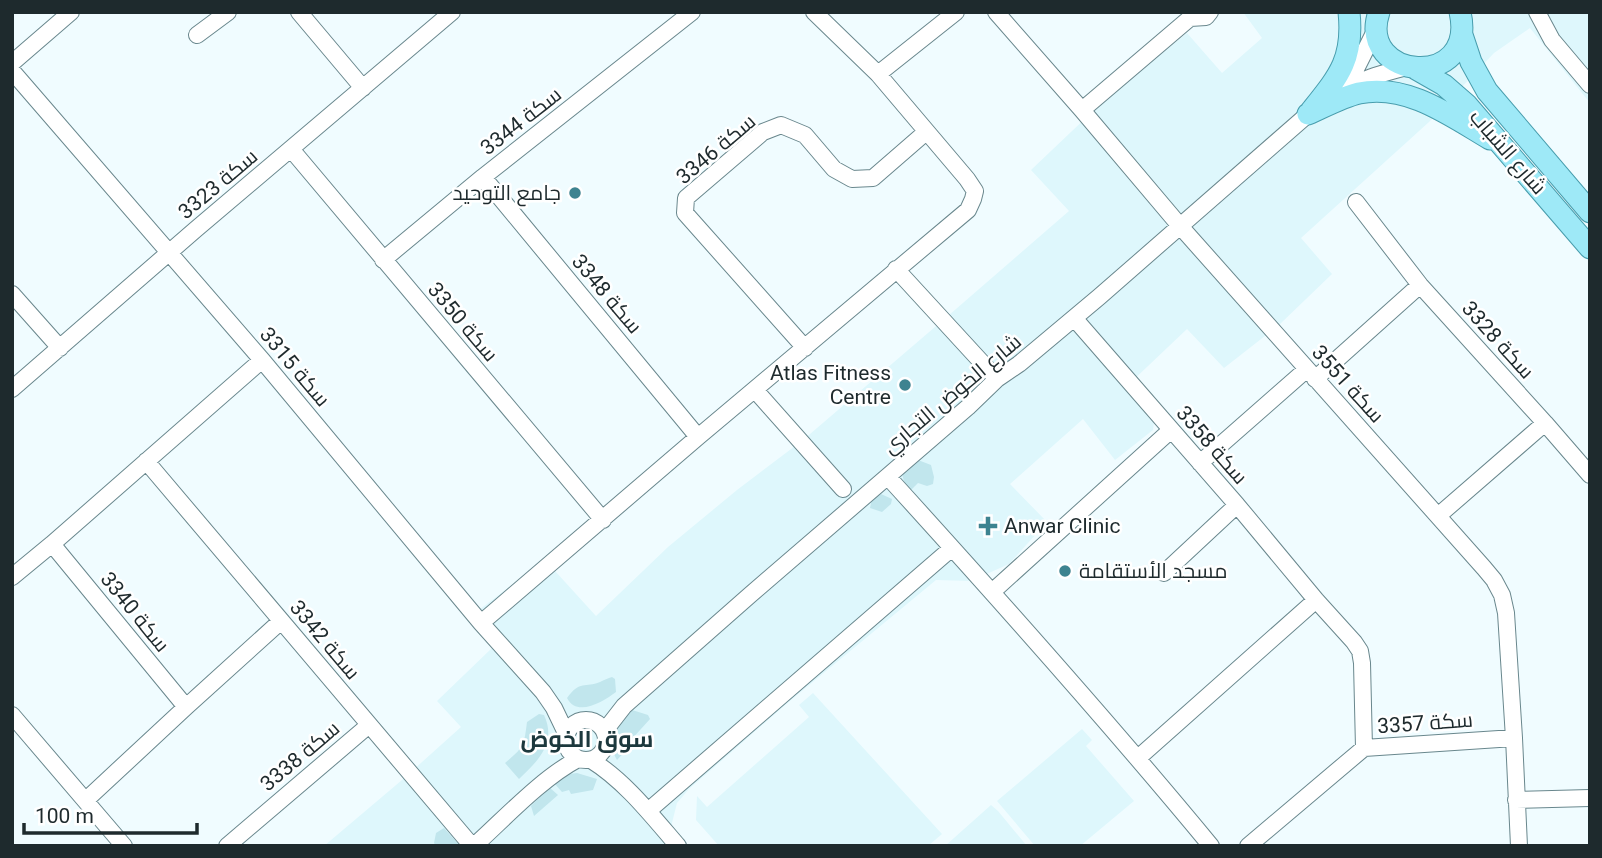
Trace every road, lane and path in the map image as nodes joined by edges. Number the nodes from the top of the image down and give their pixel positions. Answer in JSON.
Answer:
{"nodes":[{"id":1,"x":71,"y":12,"type":"edge"},
{"id":2,"x":228,"y":12,"type":"edge"},
{"id":3,"x":299,"y":12,"type":"edge"},
{"id":4,"x":452,"y":12,"type":"edge"},
{"id":5,"x":814,"y":12,"type":"edge"},
{"id":6,"x":956,"y":12,"type":"edge"},
{"id":7,"x":996,"y":12,"type":"edge"},
{"id":8,"x":1210,"y":12,"type":"edge"},
{"id":9,"x":1349,"y":12,"type":"edge"},
{"id":10,"x":1537,"y":12,"type":"edge"},
{"id":11,"x":687,"y":14,"type":"edge"},
{"id":12,"x":1188,"y":15,"type":"edge"},
{"id":13,"x":1377,"y":18,"type":"edge"},
{"id":14,"x":1463,"y":21,"type":"edge"},
{"id":15,"x":197,"y":35,"type":"dead end"},
{"id":16,"x":12,"y":63,"type":"edge"},
{"id":17,"x":1411,"y":68,"type":"junction"},
{"id":18,"x":12,"y":71,"type":"edge"},
{"id":19,"x":878,"y":74,"type":"junction"},
{"id":20,"x":1590,"y":85,"type":"edge"},
{"id":21,"x":363,"y":88,"type":"junction"},
{"id":22,"x":1082,"y":110,"type":"junction"},
{"id":23,"x":1308,"y":114,"type":"junction"},
{"id":24,"x":926,"y":132,"type":"junction"},
{"id":25,"x":291,"y":149,"type":"junction"},
{"id":26,"x":1507,"y":149,"type":"junction"},
{"id":27,"x":483,"y":177,"type":"junction"},
{"id":28,"x":1356,"y":202,"type":"dead end"},
{"id":29,"x":1590,"y":212,"type":"edge"},
{"id":30,"x":1180,"y":226,"type":"junction"},
{"id":31,"x":1590,"y":248,"type":"edge"},
{"id":32,"x":170,"y":252,"type":"junction"},
{"id":33,"x":383,"y":260,"type":"junction"},
{"id":34,"x":897,"y":269,"type":"junction"},
{"id":35,"x":1420,"y":285,"type":"junction"},
{"id":36,"x":12,"y":294,"type":"edge"},
{"id":37,"x":1074,"y":318,"type":"junction"},
{"id":38,"x":60,"y":348,"type":"junction"},
{"id":39,"x":805,"y":348,"type":"junction"},
{"id":40,"x":262,"y":360,"type":"junction"},
{"id":41,"x":1311,"y":374,"type":"junction"},
{"id":42,"x":997,"y":379,"type":"junction"},
{"id":43,"x":12,"y":389,"type":"edge"},
{"id":44,"x":754,"y":390,"type":"junction"},
{"id":45,"x":1545,"y":423,"type":"junction"},
{"id":46,"x":1171,"y":430,"type":"junction"},
{"id":47,"x":698,"y":437,"type":"junction"},
{"id":48,"x":146,"y":461,"type":"junction"},
{"id":49,"x":1200,"y":463,"type":"junction"},
{"id":50,"x":1590,"y":475,"type":"edge"},
{"id":51,"x":888,"y":477,"type":"junction"},
{"id":52,"x":843,"y":489,"type":"dead end"},
{"id":53,"x":1237,"y":505,"type":"junction"},
{"id":54,"x":1439,"y":515,"type":"junction"},
{"id":55,"x":603,"y":520,"type":"junction"},
{"id":56,"x":52,"y":544,"type":"junction"},
{"id":57,"x":953,"y":548,"type":"junction"},
{"id":58,"x":1164,"y":573,"type":"dead end"},
{"id":59,"x":12,"y":577,"type":"edge"},
{"id":60,"x":992,"y":592,"type":"junction"},
{"id":61,"x":1316,"y":600,"type":"junction"},
{"id":62,"x":281,"y":621,"type":"junction"},
{"id":63,"x":481,"y":623,"type":"junction"},
{"id":64,"x":543,"y":692,"type":"junction"},
{"id":65,"x":186,"y":706,"type":"junction"},
{"id":66,"x":624,"y":706,"type":"junction"},
{"id":67,"x":12,"y":715,"type":"edge"},
{"id":68,"x":586,"y":721,"type":"junction"},
{"id":69,"x":369,"y":725,"type":"junction"},
{"id":70,"x":1514,"y":738,"type":"junction"},
{"id":71,"x":566,"y":739,"type":"junction"},
{"id":72,"x":606,"y":740,"type":"junction"},
{"id":73,"x":1364,"y":748,"type":"junction"},
{"id":74,"x":1138,"y":758,"type":"junction"},
{"id":75,"x":584,"y":760,"type":"junction"},
{"id":76,"x":627,"y":790,"type":"junction"},
{"id":77,"x":531,"y":793,"type":"junction"},
{"id":78,"x":1590,"y":798,"type":"edge"},
{"id":79,"x":86,"y":800,"type":"junction"},
{"id":80,"x":1517,"y":800,"type":"junction"},
{"id":81,"x":648,"y":811,"type":"junction"},
{"id":82,"x":237,"y":843,"type":"edge"},
{"id":83,"x":673,"y":844,"type":"edge"},
{"id":84,"x":124,"y":846,"type":"edge"},
{"id":85,"x":473,"y":846,"type":"edge"},
{"id":86,"x":1211,"y":846,"type":"edge"},
{"id":87,"x":1248,"y":846,"type":"edge"},
{"id":88,"x":1518,"y":846,"type":"edge"}],
"edges":[{"from":1,"to":16,"type":"street"},
{"from":2,"to":15,"type":"street"},
{"from":3,"to":21,"type":"street"},
{"from":4,"to":21,"type":"street","name":"سكة 3323"},
{"from":5,"to":19,"type":"street"},
{"from":6,"to":19,"type":"street"},
{"from":7,"to":22,"type":"street","name":"سكة 3551"},
{"from":8,"to":12,"type":"street"},
{"from":9,"to":23,"type":"main road"},
{"from":10,"to":20,"type":"street"},
{"from":11,"to":27,"type":"street","name":"سكة 3344"},
{"from":12,"to":22,"type":"street"},
{"from":13,"to":17,"type":"main road","name":"شارع الشباب"},
{"from":13,"to":23,"type":"street","name":"شارع الخوض التجاري"},
{"from":14,"to":17,"type":"main road"},
{"from":14,"to":29,"type":"main road","name":"شارع الشباب"},
{"from":17,"to":23,"type":"street","name":"شارع الخوض التجاري"},
{"from":17,"to":26,"type":"main road","name":"شارع الشباب"},
{"from":18,"to":32,"type":"street","name":"سكة 3315"},
{"from":19,"to":24,"type":"street"},
{"from":21,"to":25,"type":"street","name":"سكة 3323"},
{"from":22,"to":30,"type":"street","name":"سكة 3551"},
{"from":23,"to":26,"type":"main road"},
{"from":23,"to":30,"type":"street","name":"شارع الخوض التجاري"},
{"from":24,"to":34,"type":"street"},
{"from":24,"to":39,"type":"street","name":"سكة 3346"},
{"from":25,"to":32,"type":"street","name":"سكة 3323"},
{"from":25,"to":33,"type":"street","name":"سكة 3350"},
{"from":26,"to":31,"type":"main road","name":"شارع الشباب"},
{"from":27,"to":33,"type":"street","name":"سكة 3344"},
{"from":27,"to":47,"type":"street","name":"سكة 3348"},
{"from":28,"to":35,"type":"street","name":"سكة 3328"},
{"from":30,"to":37,"type":"street","name":"شارع الخوض التجاري"},
{"from":30,"to":41,"type":"street","name":"سكة 3551"},
{"from":32,"to":38,"type":"street","name":"سكة 3323"},
{"from":32,"to":40,"type":"street","name":"سكة 3315"},
{"from":33,"to":55,"type":"street","name":"سكة 3350"},
{"from":34,"to":39,"type":"street"},
{"from":34,"to":42,"type":"street"},
{"from":35,"to":41,"type":"street"},
{"from":35,"to":45,"type":"street","name":"سكة 3328"},
{"from":36,"to":38,"type":"street"},
{"from":37,"to":42,"type":"street","name":"شارع الخوض التجاري"},
{"from":37,"to":46,"type":"street","name":"سكة 3358"},
{"from":38,"to":43,"type":"street","name":"سكة 3323"},
{"from":39,"to":44,"type":"street"},
{"from":40,"to":48,"type":"street"},
{"from":40,"to":63,"type":"street","name":"سكة 3315"},
{"from":41,"to":49,"type":"street"},
{"from":41,"to":54,"type":"street","name":"سكة 3551"},
{"from":42,"to":51,"type":"street","name":"شارع الخوض التجاري"},
{"from":44,"to":47,"type":"street"},
{"from":44,"to":52,"type":"street"},
{"from":45,"to":50,"type":"street","name":"سكة 3328"},
{"from":45,"to":54,"type":"street"},
{"from":46,"to":49,"type":"street","name":"سكة 3358"},
{"from":46,"to":60,"type":"street"},
{"from":47,"to":55,"type":"street"},
{"from":48,"to":56,"type":"street"},
{"from":48,"to":62,"type":"street","name":"سكة 3342"},
{"from":49,"to":53,"type":"street","name":"سكة 3358"},
{"from":51,"to":57,"type":"street"},
{"from":51,"to":66,"type":"street","name":"شارع الخوض التجاري"},
{"from":53,"to":58,"type":"street"},
{"from":53,"to":61,"type":"street","name":"سكة 3358"},
{"from":54,"to":70,"type":"street","name":"سكة 3551"},
{"from":55,"to":63,"type":"street"},
{"from":56,"to":59,"type":"street"},
{"from":56,"to":65,"type":"street","name":"سكة 3340"},
{"from":57,"to":60,"type":"street"},
{"from":57,"to":81,"type":"street"},
{"from":60,"to":74,"type":"street"},
{"from":61,"to":73,"type":"street","name":"سكة 3358"},
{"from":61,"to":74,"type":"street"},
{"from":62,"to":65,"type":"street"},
{"from":62,"to":69,"type":"street","name":"سكة 3342"},
{"from":63,"to":64,"type":"street","name":"سكة 3315"},
{"from":64,"to":68,"type":"street","name":"سكة 3315"},
{"from":64,"to":71,"type":"street","name":"سكة 3315"},
{"from":65,"to":79,"type":"street"},
{"from":66,"to":68,"type":"street","name":"شارع الخوض التجاري"},
{"from":66,"to":72,"type":"street","name":"شارع الخوض التجاري"},
{"from":67,"to":79,"type":"street"},
{"from":68,"to":71,"type":"street"},
{"from":68,"to":72,"type":"street"},
{"from":69,"to":82,"type":"street","name":"سكة 3338"},
{"from":69,"to":85,"type":"street","name":"سكة 3342"},
{"from":70,"to":73,"type":"street","name":"سكة 3357"},
{"from":70,"to":80,"type":"street","name":"سكة 3551"},
{"from":71,"to":75,"type":"street"},
{"from":71,"to":77,"type":"street"},
{"from":72,"to":75,"type":"street"},
{"from":72,"to":76,"type":"street"},
{"from":73,"to":87,"type":"street","name":"سكة 3357"},
{"from":74,"to":86,"type":"street"},
{"from":75,"to":76,"type":"street"},
{"from":75,"to":77,"type":"street"},
{"from":76,"to":81,"type":"street"},
{"from":77,"to":85,"type":"street"},
{"from":78,"to":80,"type":"street"},
{"from":79,"to":84,"type":"street"},
{"from":80,"to":88,"type":"street","name":"سكة 3551"},
{"from":81,"to":83,"type":"street"}]}
